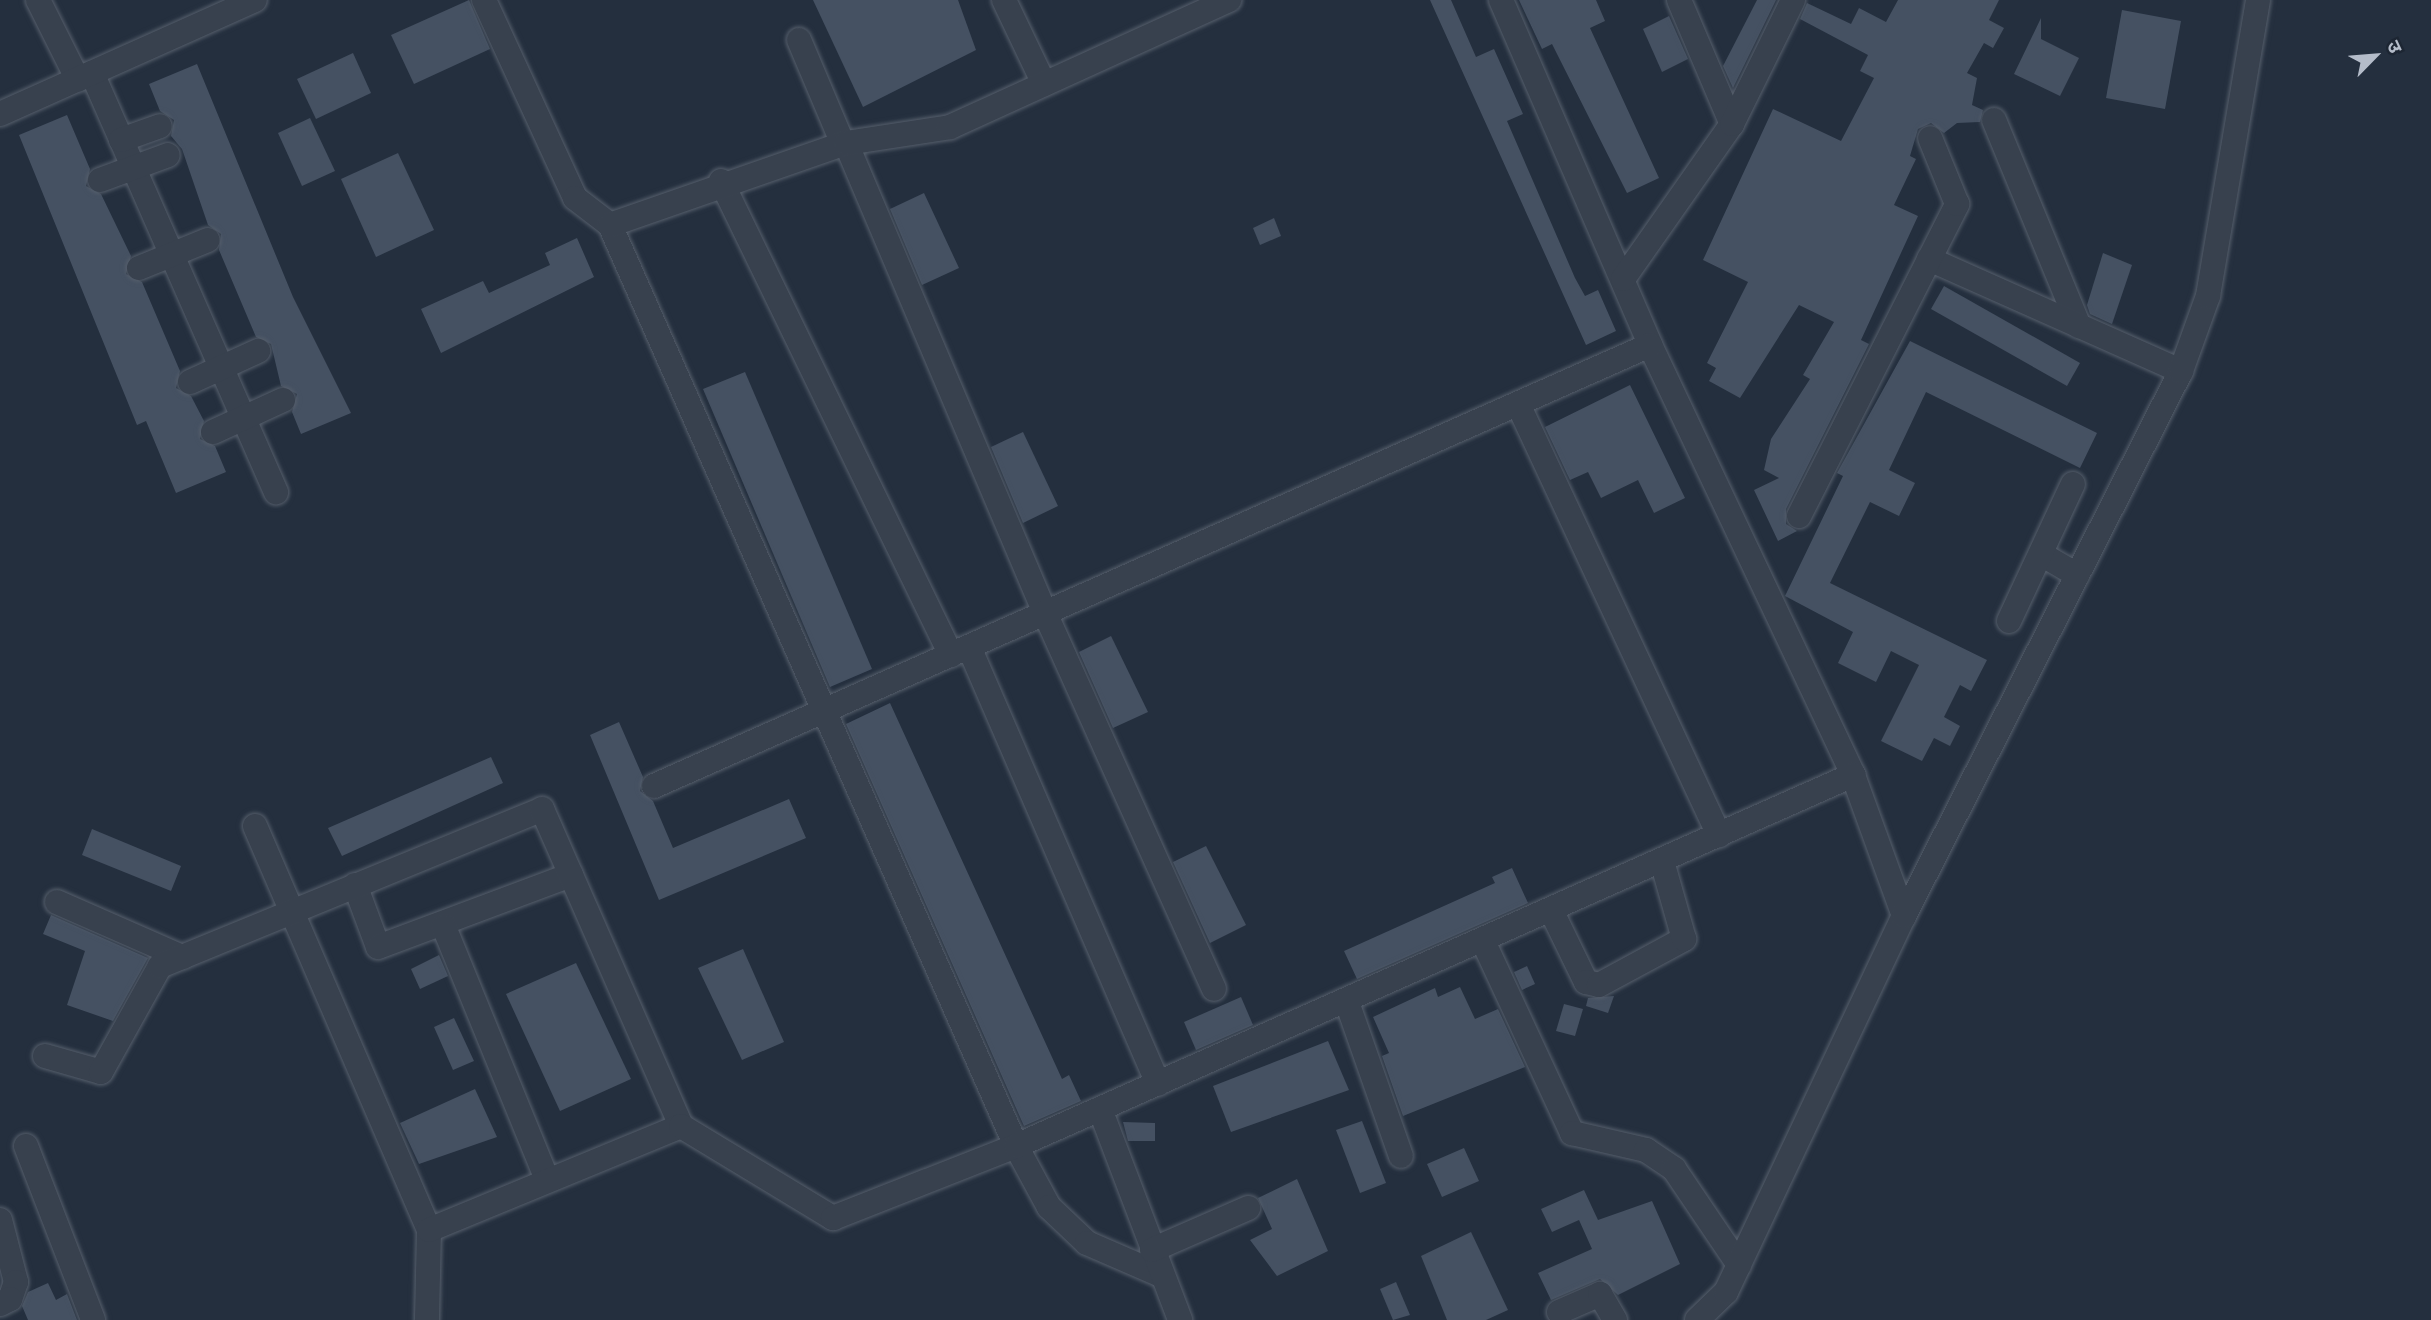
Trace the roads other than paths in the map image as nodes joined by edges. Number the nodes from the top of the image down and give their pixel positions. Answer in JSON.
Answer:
{"nodes":[{"id":1,"x":38,"y":0,"type":"edge"},
{"id":2,"x":255,"y":0,"type":"edge"},
{"id":3,"x":484,"y":0,"type":"edge"},
{"id":4,"x":1004,"y":0,"type":"edge"},
{"id":5,"x":1229,"y":0,"type":"edge"},
{"id":6,"x":1501,"y":0,"type":"edge"},
{"id":7,"x":1679,"y":0,"type":"edge"},
{"id":8,"x":1793,"y":0,"type":"edge"},
{"id":9,"x":2258,"y":0,"type":"edge"},
{"id":10,"x":799,"y":40,"type":"dead end"},
{"id":11,"x":85,"y":77,"type":"junction"},
{"id":12,"x":1044,"y":84,"type":"junction"},
{"id":13,"x":0,"y":114,"type":"edge"},
{"id":14,"x":1994,"y":120,"type":"dead end"},
{"id":15,"x":1732,"y":124,"type":"junction"},
{"id":16,"x":160,"y":126,"type":"dead end"},
{"id":17,"x":1930,"y":138,"type":"dead end"},
{"id":18,"x":121,"y":140,"type":"junction"},
{"id":19,"x":844,"y":143,"type":"junction"},
{"id":20,"x":168,"y":155,"type":"dead end"},
{"id":21,"x":133,"y":167,"type":"junction"},
{"id":22,"x":100,"y":180,"type":"dead end"},
{"id":23,"x":721,"y":181,"type":"junction"},
{"id":24,"x":610,"y":225,"type":"junction"},
{"id":25,"x":208,"y":240,"type":"dead end"},
{"id":26,"x":171,"y":255,"type":"junction"},
{"id":27,"x":1929,"y":259,"type":"junction"},
{"id":28,"x":139,"y":268,"type":"dead end"},
{"id":29,"x":1623,"y":279,"type":"junction"},
{"id":30,"x":2079,"y":326,"type":"junction"},
{"id":31,"x":1650,"y":345,"type":"junction"},
{"id":32,"x":258,"y":351,"type":"dead end"},
{"id":33,"x":221,"y":369,"type":"junction"},
{"id":34,"x":2181,"y":371,"type":"junction"},
{"id":35,"x":190,"y":382,"type":"dead end"},
{"id":36,"x":282,"y":400,"type":"dead end"},
{"id":37,"x":1518,"y":404,"type":"junction"},
{"id":38,"x":243,"y":419,"type":"junction"},
{"id":39,"x":213,"y":432,"type":"dead end"},
{"id":40,"x":2074,"y":484,"type":"dead end"},
{"id":41,"x":275,"y":492,"type":"dead end"},
{"id":42,"x":1799,"y":516,"type":"dead end"},
{"id":43,"x":2041,"y":554,"type":"junction"},
{"id":44,"x":2077,"y":575,"type":"junction"},
{"id":45,"x":1045,"y":614,"type":"junction"},
{"id":46,"x":2010,"y":621,"type":"dead end"},
{"id":47,"x":960,"y":651,"type":"junction"},
{"id":48,"x":826,"y":711,"type":"junction"},
{"id":49,"x":1853,"y":775,"type":"junction"},
{"id":50,"x":654,"y":786,"type":"dead end"},
{"id":51,"x":255,"y":826,"type":"dead end"},
{"id":52,"x":1719,"y":836,"type":"junction"},
{"id":53,"x":1662,"y":861,"type":"junction"},
{"id":54,"x":571,"y":875,"type":"junction"},
{"id":55,"x":355,"y":885,"type":"junction"},
{"id":56,"x":57,"y":902,"type":"dead end"},
{"id":57,"x":292,"y":909,"type":"junction"},
{"id":58,"x":1551,"y":910,"type":"junction"},
{"id":59,"x":1904,"y":916,"type":"junction"},
{"id":60,"x":444,"y":927,"type":"junction"},
{"id":61,"x":1483,"y":941,"type":"junction"},
{"id":62,"x":182,"y":957,"type":"junction"},
{"id":63,"x":1214,"y":989,"type":"dead end"},
{"id":64,"x":1347,"y":1002,"type":"junction"},
{"id":65,"x":45,"y":1056,"type":"dead end"},
{"id":66,"x":1158,"y":1084,"type":"junction"},
{"id":67,"x":1100,"y":1109,"type":"junction"},
{"id":68,"x":681,"y":1126,"type":"junction"},
{"id":69,"x":26,"y":1146,"type":"dead end"},
{"id":70,"x":1016,"y":1146,"type":"junction"},
{"id":71,"x":1401,"y":1156,"type":"dead end"},
{"id":72,"x":547,"y":1180,"type":"junction"},
{"id":73,"x":1248,"y":1208,"type":"dead end"},
{"id":74,"x":0,"y":1220,"type":"edge"},
{"id":75,"x":429,"y":1230,"type":"junction"},
{"id":76,"x":1152,"y":1250,"type":"junction"},
{"id":77,"x":1740,"y":1265,"type":"junction"},
{"id":78,"x":1161,"y":1275,"type":"junction"},
{"id":79,"x":0,"y":1304,"type":"edge"},
{"id":80,"x":1559,"y":1312,"type":"dead end"},
{"id":81,"x":93,"y":1320,"type":"edge"},
{"id":82,"x":427,"y":1320,"type":"edge"},
{"id":83,"x":1180,"y":1320,"type":"edge"},
{"id":84,"x":1615,"y":1320,"type":"edge"},
{"id":85,"x":1697,"y":1320,"type":"edge"}],
"edges":[{"from":1,"to":11,"type":"street"},
{"from":2,"to":11,"type":"street"},
{"from":3,"to":24,"type":"street"},
{"from":4,"to":12,"type":"street"},
{"from":5,"to":12,"type":"street"},
{"from":6,"to":29,"type":"street"},
{"from":7,"to":15,"type":"street"},
{"from":8,"to":15,"type":"street"},
{"from":9,"to":34,"type":"street"},
{"from":10,"to":19,"type":"street"},
{"from":11,"to":13,"type":"street"},
{"from":11,"to":18,"type":"street"},
{"from":12,"to":19,"type":"street"},
{"from":14,"to":30,"type":"street"},
{"from":15,"to":29,"type":"street"},
{"from":16,"to":18,"type":"street"},
{"from":17,"to":27,"type":"street"},
{"from":18,"to":21,"type":"street"},
{"from":19,"to":23,"type":"street"},
{"from":19,"to":45,"type":"street"},
{"from":20,"to":21,"type":"street"},
{"from":21,"to":22,"type":"street"},
{"from":21,"to":26,"type":"street"},
{"from":23,"to":24,"type":"street"},
{"from":23,"to":47,"type":"street"},
{"from":24,"to":48,"type":"street"},
{"from":25,"to":26,"type":"street"},
{"from":26,"to":28,"type":"street"},
{"from":26,"to":33,"type":"street"},
{"from":27,"to":30,"type":"street"},
{"from":27,"to":42,"type":"street"},
{"from":29,"to":31,"type":"street"},
{"from":30,"to":34,"type":"street"},
{"from":31,"to":37,"type":"street"},
{"from":31,"to":49,"type":"street"},
{"from":32,"to":33,"type":"street"},
{"from":33,"to":35,"type":"street"},
{"from":33,"to":38,"type":"street"},
{"from":34,"to":44,"type":"street"},
{"from":36,"to":38,"type":"street"},
{"from":37,"to":45,"type":"street"},
{"from":37,"to":52,"type":"street"},
{"from":38,"to":39,"type":"street"},
{"from":38,"to":41,"type":"street"},
{"from":40,"to":43,"type":"street"},
{"from":43,"to":44,"type":"street"},
{"from":43,"to":46,"type":"street"},
{"from":44,"to":59,"type":"street"},
{"from":45,"to":47,"type":"street"},
{"from":45,"to":63,"type":"street"},
{"from":47,"to":48,"type":"street"},
{"from":47,"to":66,"type":"street"},
{"from":48,"to":50,"type":"street"},
{"from":48,"to":70,"type":"street"},
{"from":49,"to":52,"type":"street"},
{"from":49,"to":59,"type":"street"},
{"from":51,"to":57,"type":"street"},
{"from":52,"to":53,"type":"street"},
{"from":53,"to":58,"type":"street"},
{"from":53,"to":58,"type":"street"},
{"from":54,"to":55,"type":"street"},
{"from":54,"to":60,"type":"street"},
{"from":54,"to":68,"type":"street"},
{"from":55,"to":57,"type":"street"},
{"from":55,"to":60,"type":"street"},
{"from":56,"to":62,"type":"street"},
{"from":57,"to":62,"type":"street"},
{"from":57,"to":75,"type":"street"},
{"from":58,"to":61,"type":"street"},
{"from":59,"to":77,"type":"street"},
{"from":60,"to":72,"type":"street"},
{"from":61,"to":64,"type":"street"},
{"from":61,"to":77,"type":"street"},
{"from":62,"to":65,"type":"street"},
{"from":64,"to":66,"type":"street"},
{"from":64,"to":71,"type":"street"},
{"from":66,"to":67,"type":"street"},
{"from":67,"to":70,"type":"street"},
{"from":67,"to":76,"type":"street"},
{"from":68,"to":70,"type":"street"},
{"from":68,"to":72,"type":"street"},
{"from":69,"to":81,"type":"street"},
{"from":70,"to":78,"type":"street"},
{"from":72,"to":75,"type":"street"},
{"from":73,"to":76,"type":"street"},
{"from":74,"to":79,"type":"street"},
{"from":75,"to":82,"type":"street"},
{"from":76,"to":78,"type":"street"},
{"from":77,"to":85,"type":"street"},
{"from":78,"to":83,"type":"street"},
{"from":80,"to":84,"type":"street"}]}
